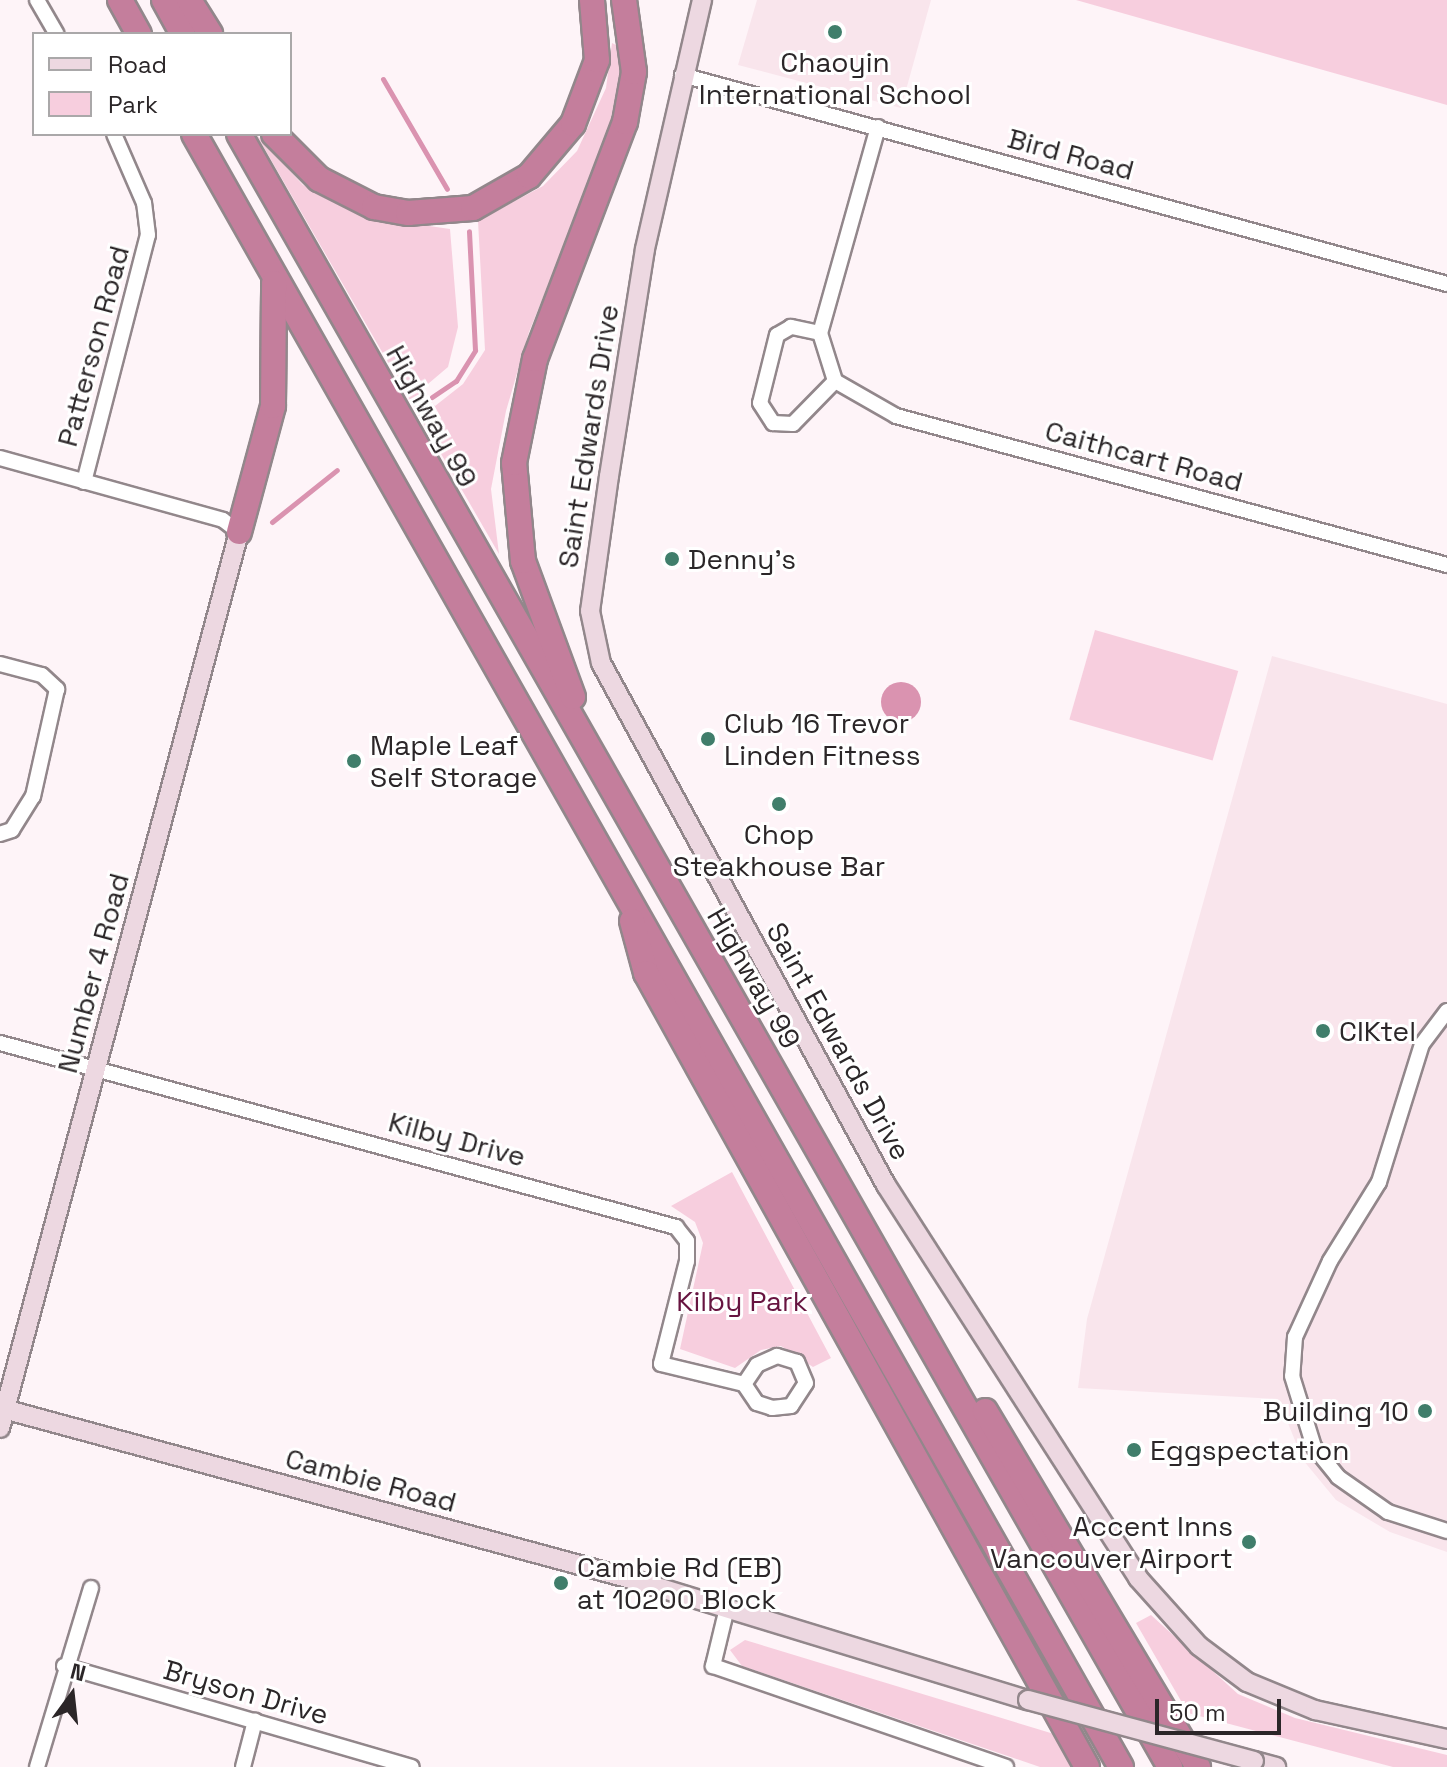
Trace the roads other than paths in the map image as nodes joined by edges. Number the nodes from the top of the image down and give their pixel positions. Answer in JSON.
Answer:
{"nodes":[{"id":1,"x":37,"y":0,"type":"edge"},
{"id":2,"x":120,"y":0,"type":"edge"},
{"id":3,"x":164,"y":0,"type":"edge"},
{"id":4,"x":189,"y":0,"type":"edge"},
{"id":5,"x":592,"y":0,"type":"edge"},
{"id":6,"x":624,"y":0,"type":"edge"},
{"id":7,"x":702,"y":0,"type":"edge"},
{"id":8,"x":56,"y":32,"type":"edge"},
{"id":9,"x":138,"y":32,"type":"edge"},
{"id":10,"x":182,"y":32,"type":"edge"},
{"id":11,"x":209,"y":32,"type":"edge"},
{"id":12,"x":682,"y":75,"type":"junction"},
{"id":13,"x":878,"y":127,"type":"junction"},
{"id":14,"x":115,"y":136,"type":"edge"},
{"id":15,"x":195,"y":136,"type":"edge"},
{"id":16,"x":240,"y":136,"type":"edge"},
{"id":17,"x":276,"y":136,"type":"edge"},
{"id":18,"x":273,"y":277,"type":"junction"},
{"id":19,"x":1447,"y":284,"type":"edge"},
{"id":20,"x":820,"y":333,"type":"junction"},
{"id":21,"x":835,"y":381,"type":"junction"},
{"id":22,"x":0,"y":458,"type":"edge"},
{"id":23,"x":84,"y":482,"type":"junction"},
{"id":24,"x":239,"y":532,"type":"junction"},
{"id":25,"x":1447,"y":565,"type":"edge"},
{"id":26,"x":0,"y":664,"type":"edge"},
{"id":27,"x":602,"y":770,"type":"junction"},
{"id":28,"x":0,"y":834,"type":"edge"},
{"id":29,"x":628,"y":903,"type":"junction"},
{"id":30,"x":1447,"y":1011,"type":"edge"},
{"id":31,"x":0,"y":1043,"type":"edge"},
{"id":32,"x":96,"y":1071,"type":"junction"},
{"id":33,"x":907,"y":1307,"type":"junction"},
{"id":34,"x":744,"y":1384,"type":"junction"},
{"id":35,"x":3,"y":1409,"type":"edge"},
{"id":36,"x":0,"y":1428,"type":"edge"},
{"id":37,"x":1447,"y":1531,"type":"edge"},
{"id":38,"x":91,"y":1588,"type":"dead end"},
{"id":39,"x":727,"y":1608,"type":"junction"},
{"id":40,"x":64,"y":1666,"type":"junction"},
{"id":41,"x":255,"y":1721,"type":"junction"},
{"id":42,"x":1447,"y":1739,"type":"edge"},
{"id":43,"x":37,"y":1767,"type":"edge"},
{"id":44,"x":243,"y":1767,"type":"edge"},
{"id":45,"x":412,"y":1767,"type":"edge"},
{"id":46,"x":1006,"y":1767,"type":"edge"},
{"id":47,"x":1087,"y":1767,"type":"edge"},
{"id":48,"x":1121,"y":1767,"type":"edge"},
{"id":49,"x":1170,"y":1767,"type":"edge"},
{"id":50,"x":1198,"y":1767,"type":"edge"},
{"id":51,"x":1276,"y":1767,"type":"edge"}],
"edges":[{"from":1,"to":8,"type":"street"},
{"from":2,"to":9,"type":"highway"},
{"from":3,"to":10,"type":"highway"},
{"from":4,"to":11,"type":"highway"},
{"from":5,"to":17,"type":"highway"},
{"from":6,"to":27,"type":"highway"},
{"from":7,"to":12,"type":"main road","name":"Saint Edwards Drive"},
{"from":12,"to":13,"type":"street","name":"Bird Road"},
{"from":12,"to":42,"type":"main road","name":"Saint Edwards Drive"},
{"from":13,"to":19,"type":"street","name":"Bird Road"},
{"from":13,"to":20,"type":"street"},
{"from":14,"to":23,"type":"street","name":"Patterson Road"},
{"from":15,"to":18,"type":"highway"},
{"from":16,"to":27,"type":"highway","name":"Highway 99"},
{"from":18,"to":24,"type":"highway"},
{"from":18,"to":29,"type":"highway"},
{"from":20,"to":21,"type":"street"},
{"from":20,"to":21,"type":"street"},
{"from":21,"to":25,"type":"street","name":"Caithcart Road"},
{"from":22,"to":23,"type":"street"},
{"from":23,"to":24,"type":"street"},
{"from":24,"to":32,"type":"main road","name":"Number 4 Road"},
{"from":26,"to":28,"type":"street"},
{"from":27,"to":33,"type":"highway","name":"Highway 99"},
{"from":29,"to":47,"type":"highway"},
{"from":29,"to":48,"type":"highway"},
{"from":30,"to":37,"type":"street"},
{"from":31,"to":32,"type":"street","name":"Kilby Drive"},
{"from":32,"to":34,"type":"street","name":"Kilby Drive"},
{"from":32,"to":35,"type":"main road","name":"Number 4 Road"},
{"from":33,"to":49,"type":"highway","name":"Highway 99"},
{"from":33,"to":50,"type":"highway"},
{"from":34,"to":34,"type":"street","name":"Kilby Drive"},
{"from":35,"to":36,"type":"main road","name":"Number 4 Road"},
{"from":35,"to":39,"type":"main road","name":"Cambie Road"},
{"from":38,"to":40,"type":"street"},
{"from":39,"to":46,"type":"street"},
{"from":39,"to":51,"type":"main road","name":"Cambie Road","bridge":true},
{"from":40,"to":41,"type":"street","name":"Bryson Drive"},
{"from":40,"to":43,"type":"street"},
{"from":41,"to":44,"type":"street"},
{"from":41,"to":45,"type":"street","name":"Bryson Drive"}]}
